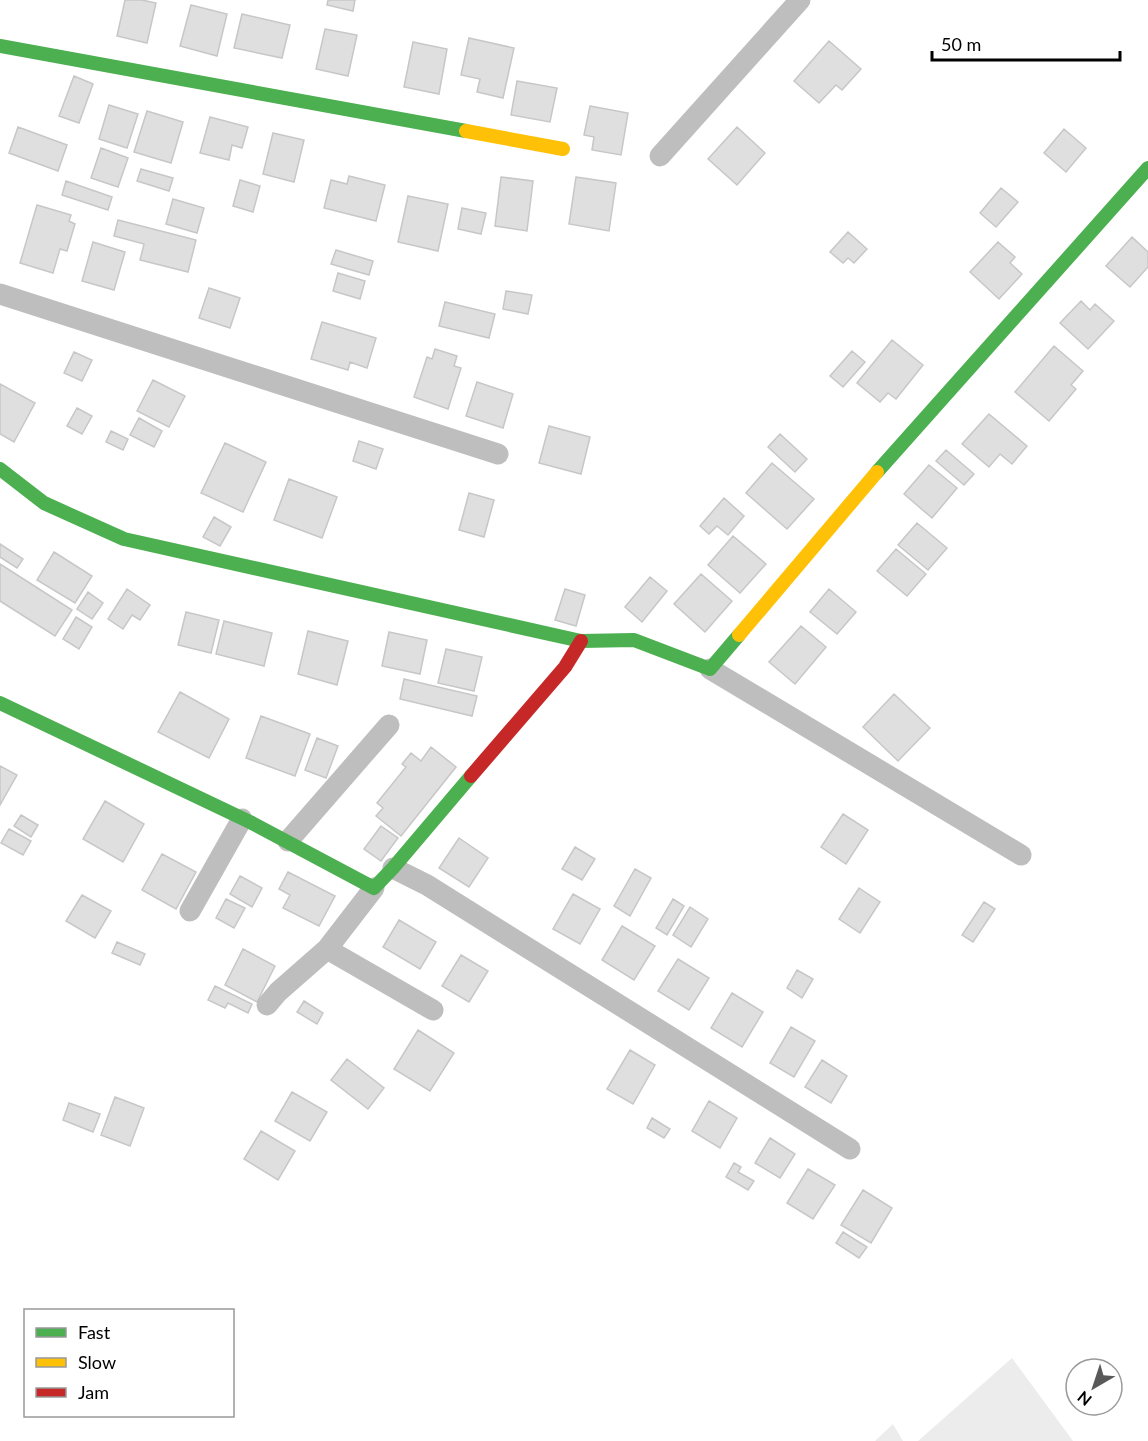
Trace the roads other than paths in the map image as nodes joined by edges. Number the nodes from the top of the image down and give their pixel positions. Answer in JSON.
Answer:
{"nodes":[{"id":1,"x":800,"y":0,"type":"edge"},
{"id":2,"x":0,"y":46,"type":"edge"},
{"id":3,"x":563,"y":150,"type":"dead end"},
{"id":4,"x":660,"y":156,"type":"dead end"},
{"id":5,"x":1148,"y":168,"type":"edge"},
{"id":6,"x":0,"y":294,"type":"edge"},
{"id":7,"x":498,"y":454,"type":"dead end"},
{"id":8,"x":0,"y":469,"type":"edge"},
{"id":9,"x":581,"y":641,"type":"junction"},
{"id":10,"x":710,"y":669,"type":"junction"},
{"id":11,"x":0,"y":703,"type":"edge"},
{"id":12,"x":389,"y":725,"type":"dead end"},
{"id":13,"x":242,"y":819,"type":"junction"},
{"id":14,"x":288,"y":842,"type":"junction"},
{"id":15,"x":1021,"y":855,"type":"dead end"},
{"id":16,"x":393,"y":868,"type":"junction"},
{"id":17,"x":374,"y":888,"type":"junction"},
{"id":18,"x":190,"y":911,"type":"dead end"},
{"id":19,"x":327,"y":949,"type":"junction"},
{"id":20,"x":267,"y":1005,"type":"dead end"},
{"id":21,"x":433,"y":1010,"type":"dead end"},
{"id":22,"x":850,"y":1149,"type":"dead end"}],
"edges":[{"from":1,"to":4,"type":"street"},
{"from":2,"to":3,"type":"street"},
{"from":5,"to":10,"type":"street"},
{"from":6,"to":7,"type":"street"},
{"from":8,"to":9,"type":"street"},
{"from":9,"to":10,"type":"street"},
{"from":9,"to":16,"type":"street"},
{"from":10,"to":15,"type":"street"},
{"from":11,"to":13,"type":"street"},
{"from":12,"to":14,"type":"street"},
{"from":13,"to":14,"type":"street"},
{"from":13,"to":18,"type":"street"},
{"from":14,"to":17,"type":"street"},
{"from":16,"to":17,"type":"street"},
{"from":16,"to":22,"type":"street"},
{"from":17,"to":19,"type":"street"},
{"from":19,"to":20,"type":"street"},
{"from":19,"to":21,"type":"street"}]}
